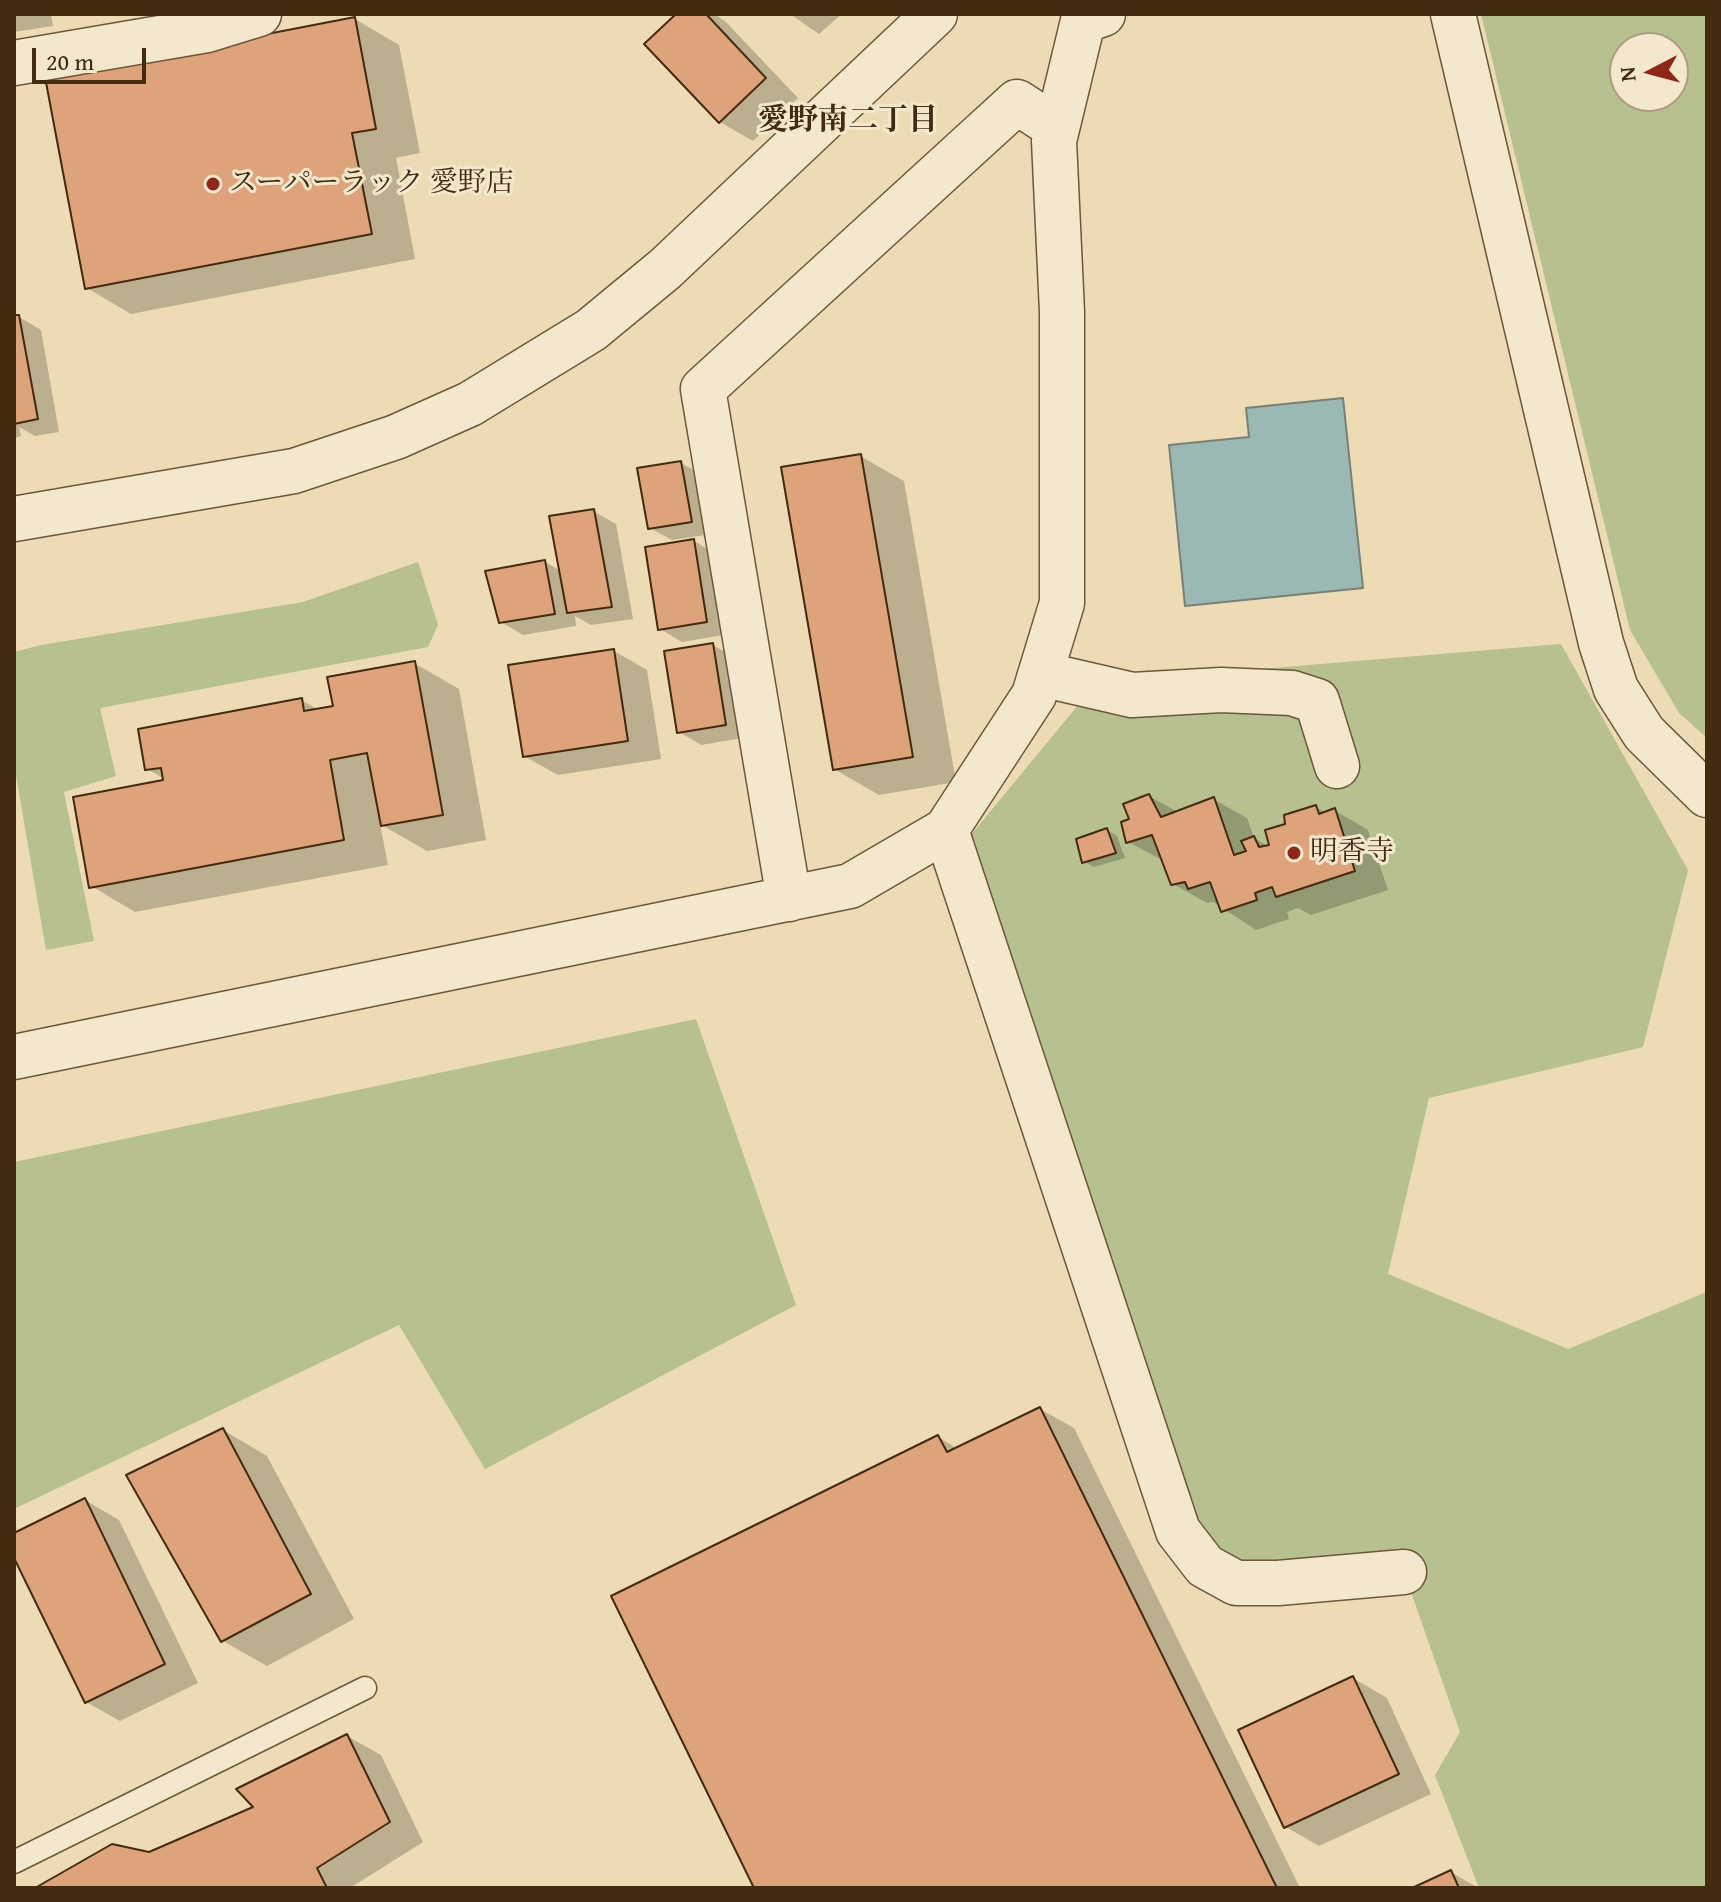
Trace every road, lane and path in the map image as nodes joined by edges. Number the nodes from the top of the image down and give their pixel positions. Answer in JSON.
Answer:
{"nodes":[{"id":1,"x":259,"y":14,"type":"edge"},
{"id":2,"x":935,"y":14,"type":"edge"},
{"id":3,"x":1103,"y":14,"type":"edge"},
{"id":4,"x":1453,"y":14,"type":"edge"},
{"id":5,"x":132,"y":28,"type":"edge"},
{"id":6,"x":14,"y":63,"type":"edge"},
{"id":7,"x":1057,"y":128,"type":"junction"},
{"id":8,"x":14,"y":519,"type":"edge"},
{"id":9,"x":1041,"y":674,"type":"junction"},
{"id":10,"x":1337,"y":766,"type":"dead end"},
{"id":11,"x":1707,"y":795,"type":"edge"},
{"id":12,"x":946,"y":830,"type":"junction"},
{"id":13,"x":789,"y":899,"type":"junction"},
{"id":14,"x":14,"y":1057,"type":"edge"},
{"id":15,"x":1404,"y":1572,"type":"dead end"},
{"id":16,"x":365,"y":1688,"type":"dead end"},
{"id":17,"x":14,"y":1862,"type":"edge"}],
"edges":[{"from":1,"to":5,"type":"street"},
{"from":2,"to":8,"type":"street"},
{"from":3,"to":7,"type":"street"},
{"from":4,"to":11,"type":"street"},
{"from":5,"to":6,"type":"street"},
{"from":7,"to":9,"type":"street"},
{"from":7,"to":13,"type":"street"},
{"from":9,"to":10,"type":"street"},
{"from":9,"to":12,"type":"street"},
{"from":12,"to":13,"type":"street"},
{"from":12,"to":15,"type":"street"},
{"from":13,"to":14,"type":"street"},
{"from":16,"to":17,"type":"lane"}]}
